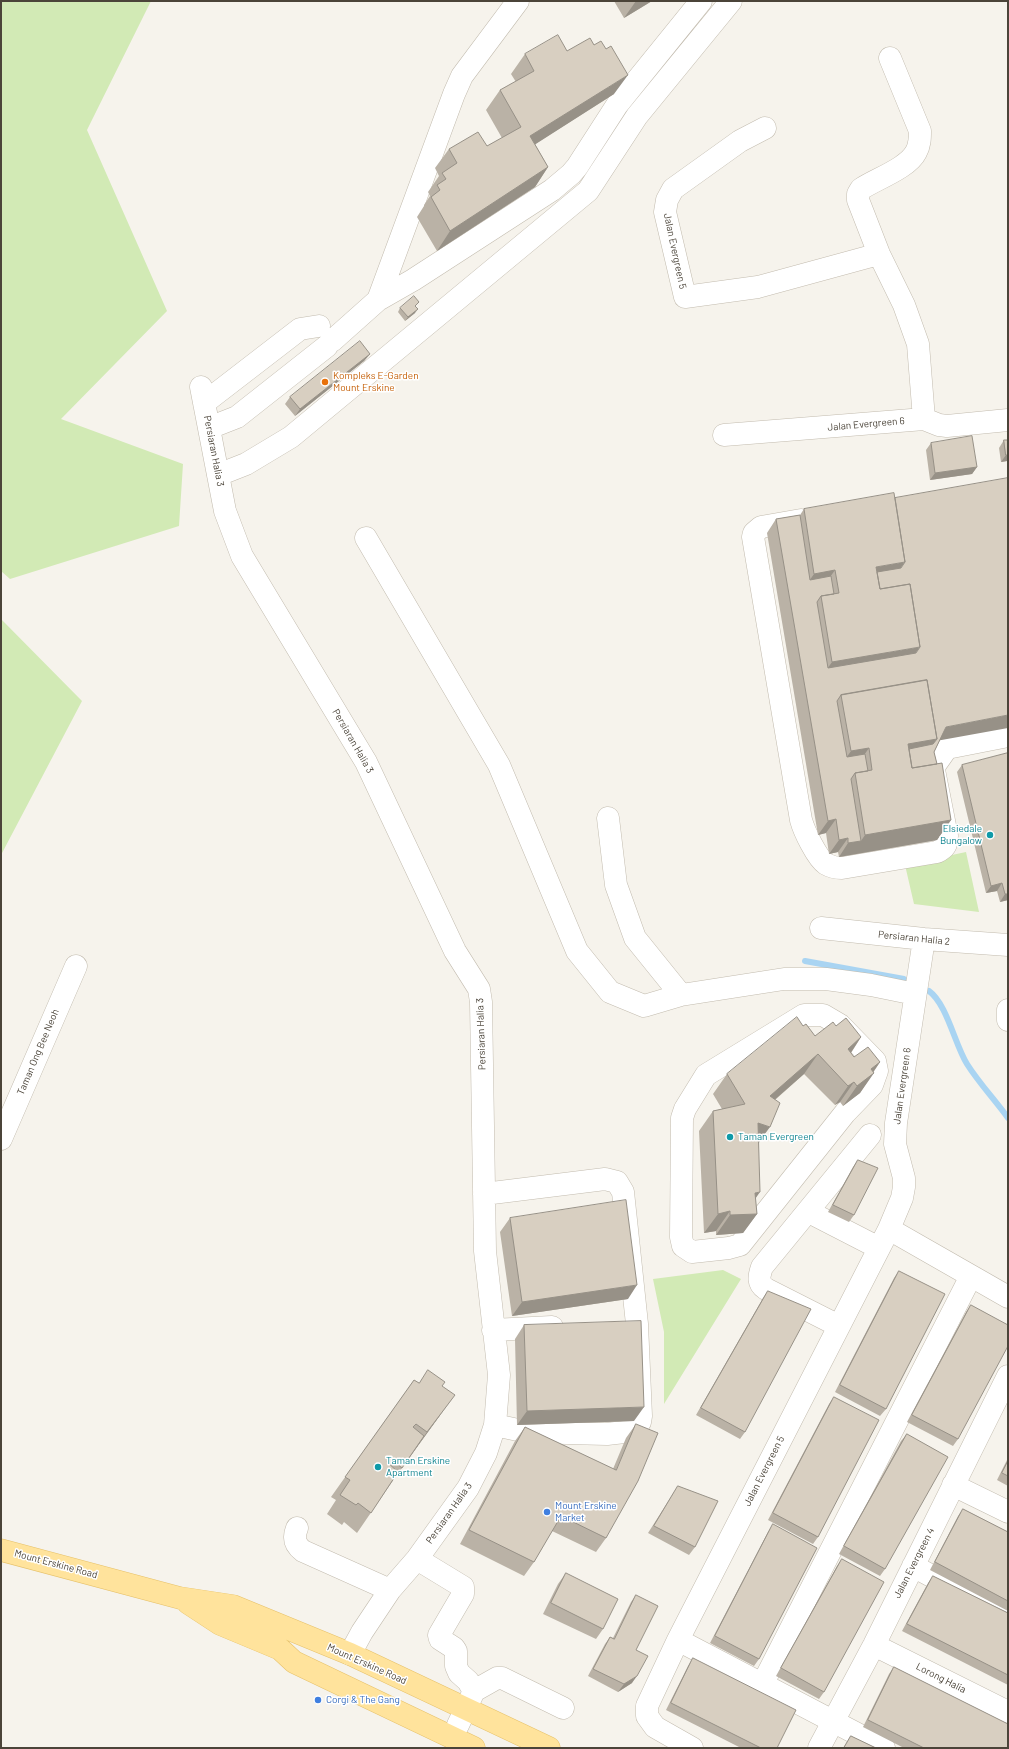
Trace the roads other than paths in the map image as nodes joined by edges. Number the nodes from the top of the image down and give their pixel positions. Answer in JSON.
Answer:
{"nodes":[{"id":1,"x":518,"y":1,"type":"edge"},
{"id":2,"x":701,"y":1,"type":"edge"},
{"id":3,"x":731,"y":1,"type":"edge"},
{"id":4,"x":890,"y":58,"type":"dead end"},
{"id":5,"x":765,"y":128,"type":"dead end"},
{"id":6,"x":879,"y":254,"type":"junction"},
{"id":7,"x":378,"y":300,"type":"junction"},
{"id":8,"x":326,"y":337,"type":"junction"},
{"id":9,"x":924,"y":419,"type":"junction"},
{"id":10,"x":1008,"y":420,"type":"edge"},
{"id":11,"x":209,"y":428,"type":"junction"},
{"id":12,"x":724,"y":435,"type":"dead end"},
{"id":13,"x":218,"y":476,"type":"junction"},
{"id":14,"x":822,"y":516,"type":"edge"},
{"id":15,"x":366,"y":538,"type":"dead end"},
{"id":16,"x":1008,"y":736,"type":"edge"},
{"id":17,"x":608,"y":818,"type":"dead end"},
{"id":18,"x":821,"y":928,"type":"dead end"},
{"id":19,"x":924,"y":939,"type":"junction"},
{"id":20,"x":1008,"y":945,"type":"edge"},
{"id":21,"x":76,"y":966,"type":"dead end"},
{"id":22,"x":916,"y":994,"type":"junction"},
{"id":23,"x":681,"y":995,"type":"junction"},
{"id":24,"x":1008,"y":1010,"type":"edge"},
{"id":25,"x":1008,"y":1020,"type":"edge"},
{"id":26,"x":845,"y":1113,"type":"junction"},
{"id":27,"x":870,"y":1135,"type":"junction"},
{"id":28,"x":1,"y":1139,"type":"edge"},
{"id":29,"x":899,"y":1160,"type":"junction"},
{"id":30,"x":484,"y":1194,"type":"junction"},
{"id":31,"x":809,"y":1212,"type":"junction"},
{"id":32,"x":884,"y":1239,"type":"junction"},
{"id":33,"x":971,"y":1276,"type":"junction"},
{"id":34,"x":1008,"y":1297,"type":"edge"},
{"id":35,"x":614,"y":1324,"type":"edge"},
{"id":36,"x":637,"y":1324,"type":"junction"},
{"id":37,"x":569,"y":1326,"type":"edge"},
{"id":38,"x":839,"y":1326,"type":"junction"},
{"id":39,"x":493,"y":1330,"type":"junction"},
{"id":40,"x":1008,"y":1376,"type":"edge"},
{"id":41,"x":1000,"y":1409,"type":"edge"},
{"id":42,"x":495,"y":1425,"type":"junction"},
{"id":43,"x":953,"y":1485,"type":"junction"},
{"id":44,"x":1008,"y":1512,"type":"edge"},
{"id":45,"x":297,"y":1528,"type":"dead end"},
{"id":46,"x":1,"y":1550,"type":"edge"},
{"id":47,"x":417,"y":1559,"type":"junction"},
{"id":48,"x":913,"y":1566,"type":"junction"},
{"id":49,"x":390,"y":1590,"type":"junction"},
{"id":50,"x":180,"y":1598,"type":"junction"},
{"id":51,"x":1008,"y":1617,"type":"edge"},
{"id":52,"x":678,"y":1640,"type":"junction"},
{"id":53,"x":874,"y":1644,"type":"junction"},
{"id":54,"x":280,"y":1649,"type":"junction"},
{"id":55,"x":350,"y":1654,"type":"junction"},
{"id":56,"x":762,"y":1685,"type":"junction"},
{"id":57,"x":466,"y":1708,"type":"junction"},
{"id":58,"x":563,"y":1708,"type":"dead end"},
{"id":59,"x":1008,"y":1712,"type":"edge"},
{"id":60,"x":832,"y":1722,"type":"junction"},
{"id":61,"x":474,"y":1748,"type":"edge"},
{"id":62,"x":480,"y":1748,"type":"edge"},
{"id":63,"x":548,"y":1748,"type":"edge"},
{"id":64,"x":692,"y":1748,"type":"edge"},
{"id":65,"x":819,"y":1748,"type":"edge"},
{"id":66,"x":884,"y":1748,"type":"edge"}],
"edges":[{"from":1,"to":7,"type":"street"},
{"from":2,"to":7,"type":"street"},
{"from":3,"to":13,"type":"street"},
{"from":4,"to":6,"type":"street"},
{"from":5,"to":6,"type":"street","name":"Jalan Evergreen 5"},
{"from":6,"to":9,"type":"street"},
{"from":7,"to":8,"type":"street"},
{"from":8,"to":11,"type":"street"},
{"from":8,"to":11,"type":"street","name":"Persiaran Halia 3"},
{"from":9,"to":10,"type":"street","name":"Jalan Evergreen 6"},
{"from":9,"to":12,"type":"street","name":"Jalan Evergreen 6"},
{"from":11,"to":13,"type":"street","name":"Persiaran Halia 3"},
{"from":13,"to":30,"type":"street","name":"Persiaran Halia 3"},
{"from":14,"to":16,"type":"street"},
{"from":15,"to":23,"type":"street"},
{"from":17,"to":23,"type":"street"},
{"from":18,"to":19,"type":"street","name":"Persiaran Halia 2"},
{"from":19,"to":20,"type":"street","name":"Persiaran Halia 2"},
{"from":19,"to":22,"type":"street","name":"Jalan Evergreen 6"},
{"from":21,"to":28,"type":"street","name":"Taman Ong Bee Neoh"},
{"from":22,"to":23,"type":"street"},
{"from":22,"to":29,"type":"street","name":"Jalan Evergreen 6"},
{"from":24,"to":25,"type":"street"},
{"from":26,"to":26,"type":"street"},
{"from":26,"to":27,"type":"street"},
{"from":27,"to":29,"type":"street"},
{"from":27,"to":31,"type":"street"},
{"from":29,"to":32,"type":"street","name":"Jalan Evergreen 6"},
{"from":30,"to":36,"type":"street"},
{"from":30,"to":39,"type":"street","name":"Persiaran Halia 3"},
{"from":31,"to":32,"type":"street"},
{"from":31,"to":38,"type":"street"},
{"from":32,"to":33,"type":"street"},
{"from":32,"to":38,"type":"street","name":"Jalan Evergreen 5"},
{"from":33,"to":34,"type":"street"},
{"from":33,"to":56,"type":"street"},
{"from":35,"to":36,"type":"street"},
{"from":36,"to":42,"type":"street"},
{"from":37,"to":39,"type":"street"},
{"from":38,"to":52,"type":"street","name":"Jalan Evergreen 5"},
{"from":39,"to":42,"type":"street","name":"Persiaran Halia 3"},
{"from":40,"to":41,"type":"street","name":"Jalan Evergreen 4"},
{"from":41,"to":43,"type":"street","name":"Jalan Evergreen 4"},
{"from":42,"to":47,"type":"street","name":"Persiaran Halia 3"},
{"from":43,"to":44,"type":"street"},
{"from":43,"to":48,"type":"street","name":"Jalan Evergreen 4"},
{"from":45,"to":49,"type":"street"},
{"from":46,"to":50,"type":"main road","name":"Mount Erskine Road"},
{"from":47,"to":49,"type":"street","name":"Persiaran Halia 3"},
{"from":47,"to":57,"type":"street"},
{"from":48,"to":51,"type":"street"},
{"from":48,"to":53,"type":"street","name":"Jalan Evergreen 4"},
{"from":49,"to":55,"type":"street","name":"Persiaran Halia 3"},
{"from":50,"to":54,"type":"main road","name":"Mount Erskine Road"},
{"from":50,"to":55,"type":"main road","name":"Mount Erskine Road"},
{"from":52,"to":56,"type":"street"},
{"from":52,"to":64,"type":"street","name":"Jalan Evergreen 5"},
{"from":53,"to":59,"type":"street","name":"Lorong Halia"},
{"from":53,"to":60,"type":"street","name":"Jalan Evergreen 4"},
{"from":54,"to":55,"type":"main road"},
{"from":54,"to":61,"type":"main road","name":"Mount Erskine Road"},
{"from":55,"to":57,"type":"main road"},
{"from":56,"to":60,"type":"street"},
{"from":57,"to":58,"type":"street"},
{"from":57,"to":62,"type":"main road"},
{"from":57,"to":63,"type":"main road"},
{"from":60,"to":65,"type":"street","name":"Jalan Evergreen 4"},
{"from":60,"to":66,"type":"street"}]}
